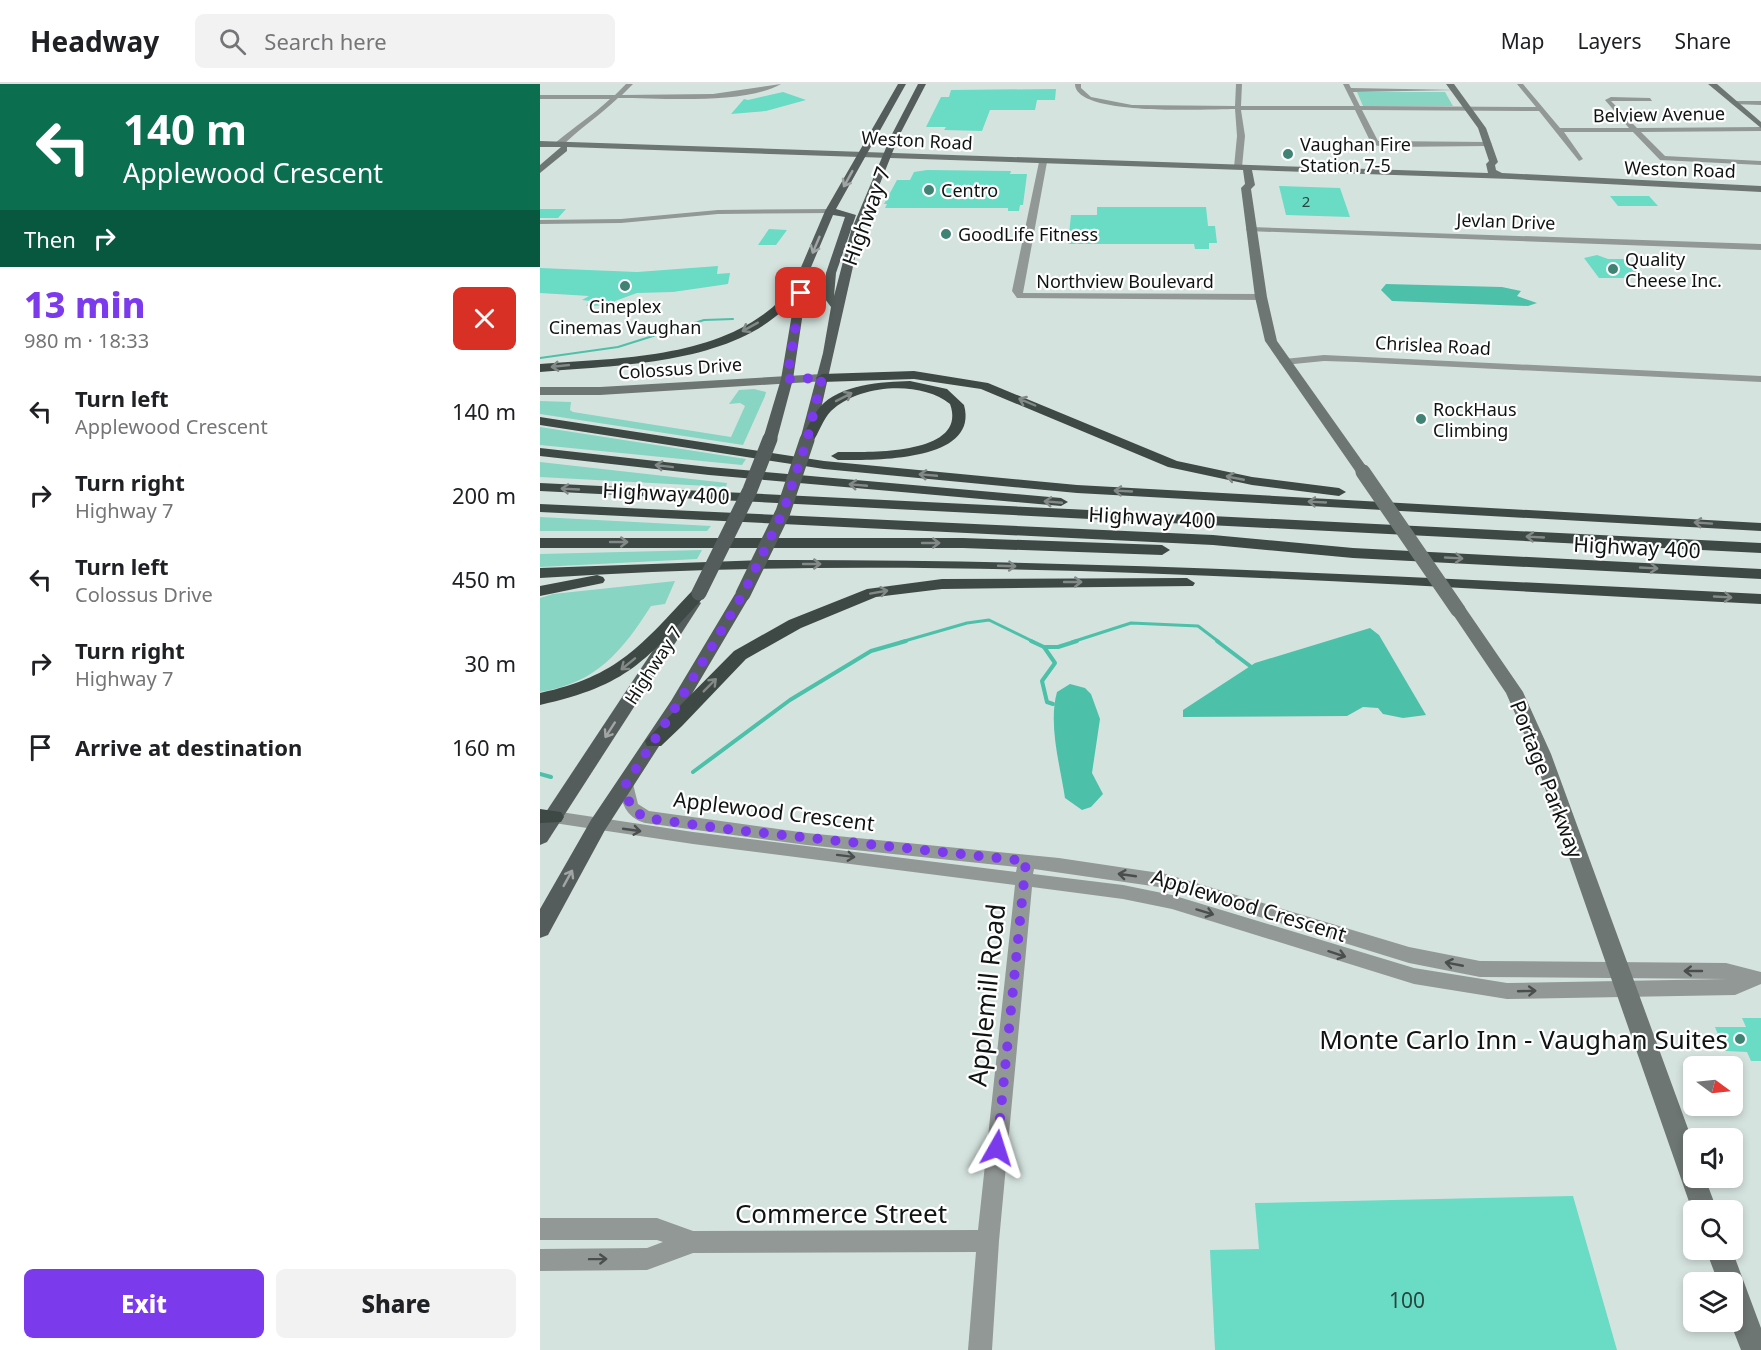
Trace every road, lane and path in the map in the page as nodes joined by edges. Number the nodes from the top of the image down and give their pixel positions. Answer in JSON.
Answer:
{"nodes":[{"id":1,"x":630,"y":84,"type":"edge"},
{"id":2,"x":778,"y":84,"type":"edge"},
{"id":3,"x":902,"y":84,"type":"edge"},
{"id":4,"x":922,"y":84,"type":"edge"},
{"id":5,"x":1078,"y":84,"type":"edge"},
{"id":6,"x":1239,"y":84,"type":"edge"},
{"id":7,"x":1520,"y":84,"type":"edge"},
{"id":8,"x":1712,"y":84,"type":"edge"},
{"id":9,"x":1348,"y":87,"type":"edge"},
{"id":10,"x":1453,"y":87,"type":"edge"},
{"id":11,"x":543,"y":97,"type":"edge"},
{"id":12,"x":615,"y":97,"type":"junction"},
{"id":13,"x":1650,"y":100,"type":"dead end"},
{"id":14,"x":1734,"y":103,"type":"junction"},
{"id":15,"x":1761,"y":103,"type":"edge"},
{"id":16,"x":1238,"y":109,"type":"junction"},
{"id":17,"x":1468,"y":109,"type":"junction"},
{"id":18,"x":1540,"y":109,"type":"junction"},
{"id":19,"x":1358,"y":110,"type":"junction"},
{"id":20,"x":1761,"y":127,"type":"edge"},
{"id":21,"x":1558,"y":130,"type":"junction"},
{"id":22,"x":1635,"y":130,"type":"junction"},
{"id":23,"x":1488,"y":144,"type":"junction"},
{"id":24,"x":540,"y":146,"type":"edge"},
{"id":25,"x":561,"y":147,"type":"junction"},
{"id":26,"x":862,"y":157,"type":"junction"},
{"id":27,"x":887,"y":158,"type":"junction"},
{"id":28,"x":540,"y":159,"type":"edge"},
{"id":29,"x":1579,"y":159,"type":"dead end"},
{"id":30,"x":1761,"y":163,"type":"edge"},
{"id":31,"x":1043,"y":164,"type":"junction"},
{"id":32,"x":1243,"y":169,"type":"junction"},
{"id":33,"x":540,"y":170,"type":"edge"},
{"id":34,"x":1499,"y":178,"type":"junction"},
{"id":35,"x":1761,"y":186,"type":"edge"},
{"id":36,"x":829,"y":215,"type":"junction"},
{"id":37,"x":540,"y":222,"type":"edge"},
{"id":38,"x":1250,"y":229,"type":"junction"},
{"id":39,"x":1761,"y":247,"type":"edge"},
{"id":40,"x":804,"y":272,"type":"junction"},
{"id":41,"x":1261,"y":297,"type":"junction"},
{"id":42,"x":837,"y":306,"type":"junction"},
{"id":43,"x":1284,"y":362,"type":"junction"},
{"id":44,"x":540,"y":368,"type":"edge"},
{"id":45,"x":822,"y":378,"type":"junction"},
{"id":46,"x":1761,"y":378,"type":"edge"},
{"id":47,"x":732,"y":385,"type":"junction"},
{"id":48,"x":785,"y":385,"type":"junction"},
{"id":49,"x":540,"y":391,"type":"edge"},
{"id":50,"x":540,"y":397,"type":"edge"},
{"id":51,"x":540,"y":421,"type":"edge"},
{"id":52,"x":807,"y":440,"type":"junction"},
{"id":53,"x":720,"y":449,"type":"junction"},
{"id":54,"x":540,"y":452,"type":"edge"},
{"id":55,"x":540,"y":487,"type":"edge"},
{"id":56,"x":540,"y":508,"type":"edge"},
{"id":57,"x":1586,"y":515,"type":"junction"},
{"id":58,"x":1299,"y":524,"type":"junction"},
{"id":59,"x":1761,"y":527,"type":"edge"},
{"id":60,"x":540,"y":543,"type":"edge"},
{"id":61,"x":1761,"y":548,"type":"edge"},
{"id":62,"x":1353,"y":553,"type":"junction"},
{"id":63,"x":753,"y":564,"type":"junction"},
{"id":64,"x":540,"y":573,"type":"edge"},
{"id":65,"x":1761,"y":574,"type":"edge"},
{"id":66,"x":1518,"y":588,"type":"junction"},
{"id":67,"x":540,"y":591,"type":"edge"},
{"id":68,"x":699,"y":593,"type":"junction"},
{"id":69,"x":1761,"y":598,"type":"edge"},
{"id":70,"x":540,"y":699,"type":"edge"},
{"id":71,"x":654,"y":741,"type":"junction"},
{"id":72,"x":626,"y":784,"type":"junction"},
{"id":73,"x":547,"y":816,"type":"edge"},
{"id":74,"x":598,"y":825,"type":"junction"},
{"id":75,"x":540,"y":837,"type":"edge"},
{"id":76,"x":1025,"y":869,"type":"junction"},
{"id":77,"x":540,"y":929,"type":"edge"},
{"id":78,"x":1756,"y":978,"type":"edge"},
{"id":79,"x":1620,"y":979,"type":"junction"},
{"id":80,"x":1700,"y":1200,"type":"edge"},
{"id":81,"x":540,"y":1229,"type":"edge"},
{"id":82,"x":988,"y":1241,"type":"junction"},
{"id":83,"x":693,"y":1242,"type":"junction"},
{"id":84,"x":540,"y":1260,"type":"edge"},
{"id":85,"x":1743,"y":1317,"type":"edge"},
{"id":86,"x":980,"y":1350,"type":"edge"},
{"id":87,"x":1755,"y":1350,"type":"edge"}],
"edges":[{"from":1,"to":12,"type":"street"},
{"from":2,"to":12,"type":"street"},
{"from":3,"to":26,"type":"main road","name":"Highway 7"},
{"from":4,"to":27,"type":"main road","name":"Highway 7"},
{"from":5,"to":16,"type":"street"},
{"from":6,"to":16,"type":"street"},
{"from":7,"to":18,"type":"street"},
{"from":8,"to":14,"type":"street"},
{"from":9,"to":10,"type":"street"},
{"from":9,"to":19,"type":"street"},
{"from":10,"to":17,"type":"street"},
{"from":11,"to":12,"type":"street"},
{"from":12,"to":25,"type":"street"},
{"from":13,"to":22,"type":"street"},
{"from":14,"to":15,"type":"street"},
{"from":14,"to":20,"type":"street"},
{"from":16,"to":19,"type":"street"},
{"from":16,"to":32,"type":"street"},
{"from":17,"to":18,"type":"street"},
{"from":17,"to":19,"type":"street"},
{"from":17,"to":23,"type":"street"},
{"from":18,"to":21,"type":"street"},
{"from":19,"to":23,"type":"street"},
{"from":20,"to":22,"type":"street","name":"Belview Avenue"},
{"from":21,"to":22,"type":"street","name":"Belview Avenue"},
{"from":21,"to":29,"type":"street"},
{"from":22,"to":30,"type":"street"},
{"from":23,"to":34,"type":"street"},
{"from":24,"to":25,"type":"street","name":"Weston Road"},
{"from":25,"to":26,"type":"street","name":"Weston Road"},
{"from":25,"to":28,"type":"street"},
{"from":25,"to":33,"type":"street"},
{"from":26,"to":27,"type":"street","name":"Weston Road"},
{"from":26,"to":36,"type":"main road","name":"Highway 7","one_way":true},
{"from":27,"to":31,"type":"street","name":"Weston Road"},
{"from":27,"to":42,"type":"main road","name":"Highway 7"},
{"from":31,"to":32,"type":"street","name":"Weston Road"},
{"from":31,"to":41,"type":"street","name":"Northview Boulevard"},
{"from":32,"to":34,"type":"street","name":"Weston Road"},
{"from":32,"to":38,"type":"street"},
{"from":34,"to":35,"type":"street","name":"Weston Road"},
{"from":36,"to":37,"type":"street"},
{"from":36,"to":40,"type":"main road","name":"Highway 7","one_way":true},
{"from":36,"to":42,"type":"main road"},
{"from":38,"to":39,"type":"street","name":"Jevlan Drive"},
{"from":38,"to":41,"type":"street"},
{"from":40,"to":44,"type":"highway","one_way":true},
{"from":40,"to":48,"type":"main road","name":"Highway 7"},
{"from":41,"to":43,"type":"street"},
{"from":42,"to":45,"type":"main road","name":"Highway 7"},
{"from":43,"to":46,"type":"street","name":"Chrislea Road"},
{"from":43,"to":79,"type":"street","name":"Portage Parkway","bridge":true},
{"from":45,"to":48,"type":"street","name":"Colossus Drive"},
{"from":45,"to":52,"type":"main road","name":"Highway 7"},
{"from":57,"to":45,"type":"highway","one_way":true},
{"from":47,"to":48,"type":"street","name":"Colossus Drive"},
{"from":47,"to":49,"type":"street","name":"Colossus Drive"},
{"from":47,"to":50,"type":"street","name":"Colossus Drive"},
{"from":48,"to":68,"type":"main road","name":"Highway 7","bridge":true},
{"from":51,"to":53,"type":"highway"},
{"from":52,"to":53,"type":"highway","one_way":true},
{"from":52,"to":71,"type":"main road","name":"Highway 7","bridge":true},
{"from":57,"to":53,"type":"highway","one_way":true},
{"from":58,"to":54,"type":"highway","one_way":true},
{"from":58,"to":55,"type":"highway","name":"Highway 400","one_way":true},
{"from":56,"to":62,"type":"highway","name":"Highway 400"},
{"from":59,"to":57,"type":"highway","one_way":true},
{"from":61,"to":58,"type":"highway","name":"Highway 400","one_way":true},
{"from":60,"to":62,"type":"highway","one_way":true},
{"from":62,"to":65,"type":"highway","name":"Highway 400","one_way":true},
{"from":63,"to":64,"type":"highway"},
{"from":63,"to":66,"type":"highway","one_way":true},
{"from":63,"to":67,"type":"highway"},
{"from":66,"to":69,"type":"highway","one_way":true},
{"from":71,"to":66,"type":"highway","one_way":true},
{"from":68,"to":70,"type":"highway","one_way":true},
{"from":68,"to":73,"type":"main road","name":"Highway 7","one_way":true},
{"from":71,"to":72,"type":"main road","name":"Highway 7"},
{"from":72,"to":74,"type":"main road","name":"Highway 7"},
{"from":72,"to":76,"type":"street","name":"Applewood Crescent"},
{"from":73,"to":74,"type":"street","name":"Applewood Crescent"},
{"from":73,"to":75,"type":"main road","name":"Highway 7"},
{"from":74,"to":76,"type":"street","name":"Applewood Crescent","one_way":true},
{"from":77,"to":74,"type":"main road","name":"Highway 7","one_way":true},
{"from":76,"to":79,"type":"street","name":"Applewood Crescent"},
{"from":76,"to":82,"type":"street","name":"Applemill Road"},
{"from":78,"to":79,"type":"street","name":"Applewood Crescent"},
{"from":79,"to":80,"type":"street","name":"Portage Parkway"},
{"from":81,"to":83,"type":"street","name":"Commerce Street"},
{"from":82,"to":83,"type":"street","name":"Commerce Street"},
{"from":82,"to":86,"type":"street","name":"Applemill Road"},
{"from":84,"to":83,"type":"street","name":"Commerce Street","one_way":true},
{"from":85,"to":87,"type":"street"}]}
